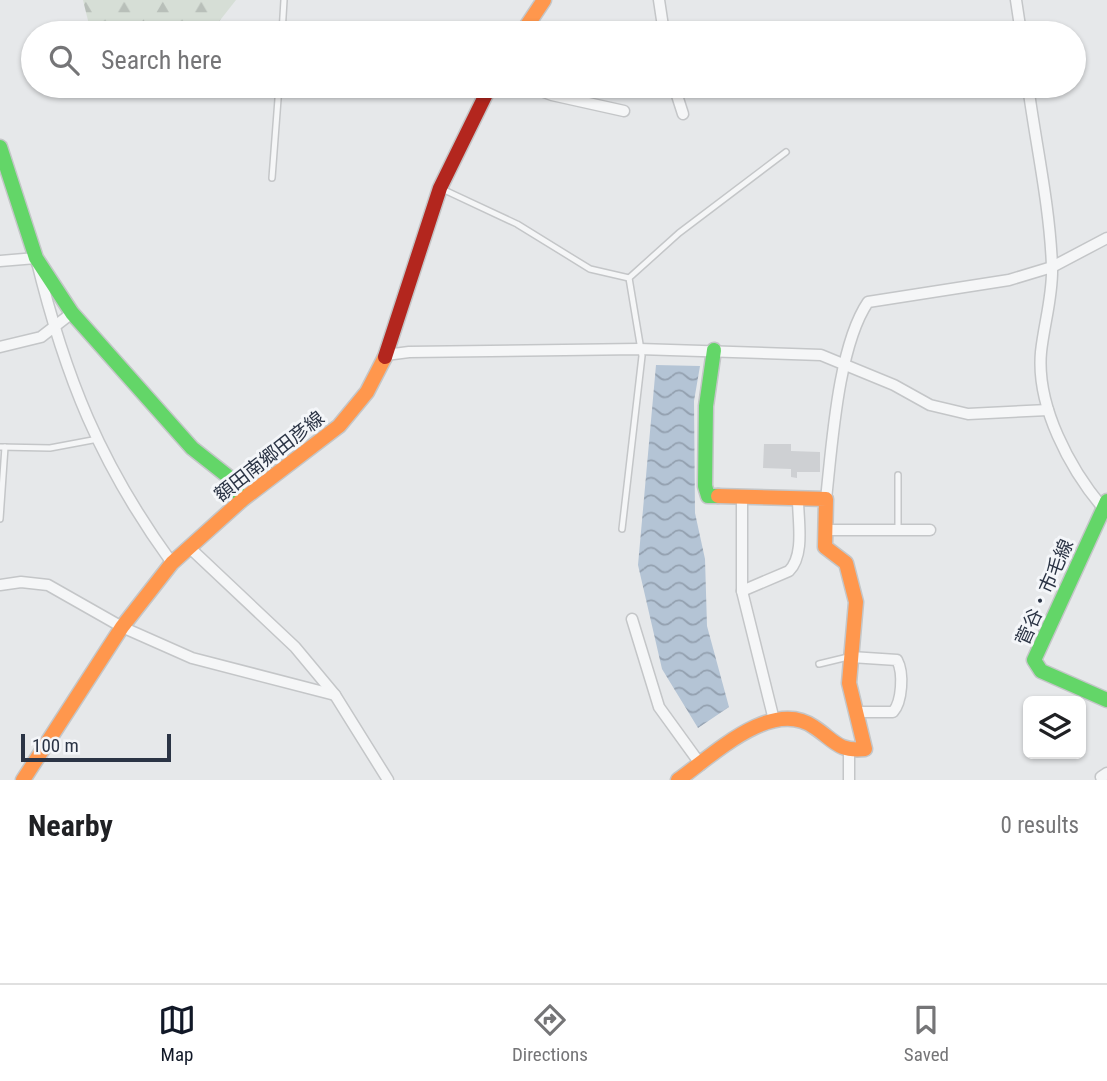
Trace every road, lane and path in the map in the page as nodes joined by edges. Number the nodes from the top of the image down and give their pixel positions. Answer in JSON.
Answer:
{"nodes":[{"id":1,"x":285,"y":0,"type":"edge"},
{"id":2,"x":544,"y":0,"type":"edge"},
{"id":3,"x":659,"y":0,"type":"edge"},
{"id":4,"x":1016,"y":0,"type":"edge"},
{"id":5,"x":283,"y":21,"type":"edge"},
{"id":6,"x":530,"y":21,"type":"edge"},
{"id":7,"x":662,"y":21,"type":"edge"},
{"id":8,"x":1019,"y":21,"type":"edge"},
{"id":9,"x":278,"y":98,"type":"edge"},
{"id":10,"x":484,"y":98,"type":"edge"},
{"id":11,"x":566,"y":98,"type":"edge"},
{"id":12,"x":678,"y":98,"type":"edge"},
{"id":13,"x":1030,"y":98,"type":"edge"},
{"id":14,"x":625,"y":111,"type":"dead end"},
{"id":15,"x":683,"y":114,"type":"dead end"},
{"id":16,"x":0,"y":147,"type":"edge"},
{"id":17,"x":786,"y":152,"type":"dead end"},
{"id":18,"x":272,"y":178,"type":"dead end"},
{"id":19,"x":440,"y":188,"type":"junction"},
{"id":20,"x":1107,"y":238,"type":"edge"},
{"id":21,"x":36,"y":258,"type":"junction"},
{"id":22,"x":0,"y":261,"type":"edge"},
{"id":23,"x":1052,"y":267,"type":"junction"},
{"id":24,"x":629,"y":278,"type":"junction"},
{"id":25,"x":72,"y":313,"type":"junction"},
{"id":26,"x":53,"y":327,"type":"junction"},
{"id":27,"x":0,"y":347,"type":"edge"},
{"id":28,"x":639,"y":349,"type":"junction"},
{"id":29,"x":714,"y":350,"type":"junction"},
{"id":30,"x":386,"y":355,"type":"junction"},
{"id":31,"x":846,"y":363,"type":"junction"},
{"id":32,"x":1048,"y":410,"type":"junction"},
{"id":33,"x":97,"y":439,"type":"junction"},
{"id":34,"x":3,"y":447,"type":"edge"},
{"id":35,"x":898,"y":475,"type":"dead end"},
{"id":36,"x":742,"y":497,"type":"junction"},
{"id":37,"x":798,"y":499,"type":"junction"},
{"id":38,"x":825,"y":499,"type":"junction"},
{"id":39,"x":242,"y":500,"type":"junction"},
{"id":40,"x":1105,"y":505,"type":"edge"},
{"id":41,"x":0,"y":519,"type":"edge"},
{"id":42,"x":1101,"y":528,"type":"edge"},
{"id":43,"x":622,"y":529,"type":"dead end"},
{"id":44,"x":825,"y":530,"type":"junction"},
{"id":45,"x":898,"y":530,"type":"junction"},
{"id":46,"x":929,"y":530,"type":"dead end"},
{"id":47,"x":190,"y":548,"type":"junction"},
{"id":48,"x":172,"y":564,"type":"junction"},
{"id":49,"x":0,"y":584,"type":"edge"},
{"id":50,"x":742,"y":591,"type":"junction"},
{"id":51,"x":632,"y":619,"type":"dead end"},
{"id":52,"x":122,"y":627,"type":"junction"},
{"id":53,"x":851,"y":657,"type":"junction"},
{"id":54,"x":819,"y":664,"type":"dead end"},
{"id":55,"x":335,"y":695,"type":"junction"},
{"id":56,"x":1107,"y":700,"type":"edge"},
{"id":57,"x":858,"y":712,"type":"junction"},
{"id":58,"x":774,"y":720,"type":"junction"},
{"id":59,"x":849,"y":751,"type":"junction"},
{"id":60,"x":701,"y":765,"type":"junction"},
{"id":61,"x":1107,"y":774,"type":"edge"},
{"id":62,"x":683,"y":779,"type":"edge"},
{"id":63,"x":23,"y":780,"type":"edge"},
{"id":64,"x":388,"y":780,"type":"edge"},
{"id":65,"x":849,"y":780,"type":"edge"},
{"id":66,"x":1102,"y":780,"type":"edge"}],
"edges":[{"from":1,"to":5,"type":"lane"},
{"from":2,"to":6,"type":"street"},
{"from":3,"to":7,"type":"street"},
{"from":4,"to":8,"type":"street"},
{"from":9,"to":18,"type":"lane"},
{"from":10,"to":19,"type":"street","name":"額田南郷田彦線"},
{"from":11,"to":14,"type":"street"},
{"from":12,"to":15,"type":"street"},
{"from":13,"to":23,"type":"street"},
{"from":16,"to":21,"type":"street"},
{"from":17,"to":24,"type":"lane"},
{"from":19,"to":24,"type":"lane"},
{"from":19,"to":30,"type":"street","name":"額田南郷田彦線"},
{"from":20,"to":23,"type":"street"},
{"from":21,"to":22,"type":"street"},
{"from":21,"to":25,"type":"street"},
{"from":21,"to":26,"type":"street"},
{"from":23,"to":31,"type":"street"},
{"from":23,"to":32,"type":"street"},
{"from":24,"to":28,"type":"lane"},
{"from":25,"to":26,"type":"street"},
{"from":25,"to":39,"type":"street"},
{"from":26,"to":27,"type":"street"},
{"from":26,"to":33,"type":"street"},
{"from":28,"to":29,"type":"street"},
{"from":28,"to":30,"type":"street"},
{"from":28,"to":43,"type":"lane"},
{"from":29,"to":31,"type":"street"},
{"from":29,"to":36,"type":"street"},
{"from":30,"to":39,"type":"street","name":"額田南郷田彦線"},
{"from":31,"to":32,"type":"street"},
{"from":31,"to":38,"type":"street"},
{"from":32,"to":40,"type":"street"},
{"from":33,"to":34,"type":"lane"},
{"from":33,"to":48,"type":"street"},
{"from":34,"to":41,"type":"lane"},
{"from":35,"to":45,"type":"lane"},
{"from":36,"to":37,"type":"street"},
{"from":36,"to":50,"type":"street"},
{"from":37,"to":38,"type":"street"},
{"from":37,"to":50,"type":"street"},
{"from":38,"to":44,"type":"street"},
{"from":39,"to":47,"type":"street","name":"額田南郷田彦線"},
{"from":40,"to":42,"type":"street","name":"菅谷・市毛線"},
{"from":42,"to":56,"type":"street","name":"菅谷・市毛線"},
{"from":44,"to":45,"type":"street"},
{"from":44,"to":53,"type":"street"},
{"from":45,"to":46,"type":"street"},
{"from":47,"to":48,"type":"street","name":"額田南郷田彦線"},
{"from":47,"to":55,"type":"street"},
{"from":48,"to":52,"type":"street","name":"額田南郷田彦線"},
{"from":49,"to":52,"type":"street"},
{"from":50,"to":58,"type":"street"},
{"from":51,"to":60,"type":"street"},
{"from":52,"to":55,"type":"street"},
{"from":52,"to":63,"type":"street","name":"額田南郷田彦線"},
{"from":53,"to":54,"type":"lane"},
{"from":53,"to":57,"type":"street"},
{"from":53,"to":57,"type":"street"},
{"from":55,"to":64,"type":"street"},
{"from":57,"to":59,"type":"street"},
{"from":58,"to":59,"type":"street"},
{"from":58,"to":60,"type":"street"},
{"from":59,"to":65,"type":"street"},
{"from":60,"to":62,"type":"street"},
{"from":61,"to":66,"type":"street"}]}
